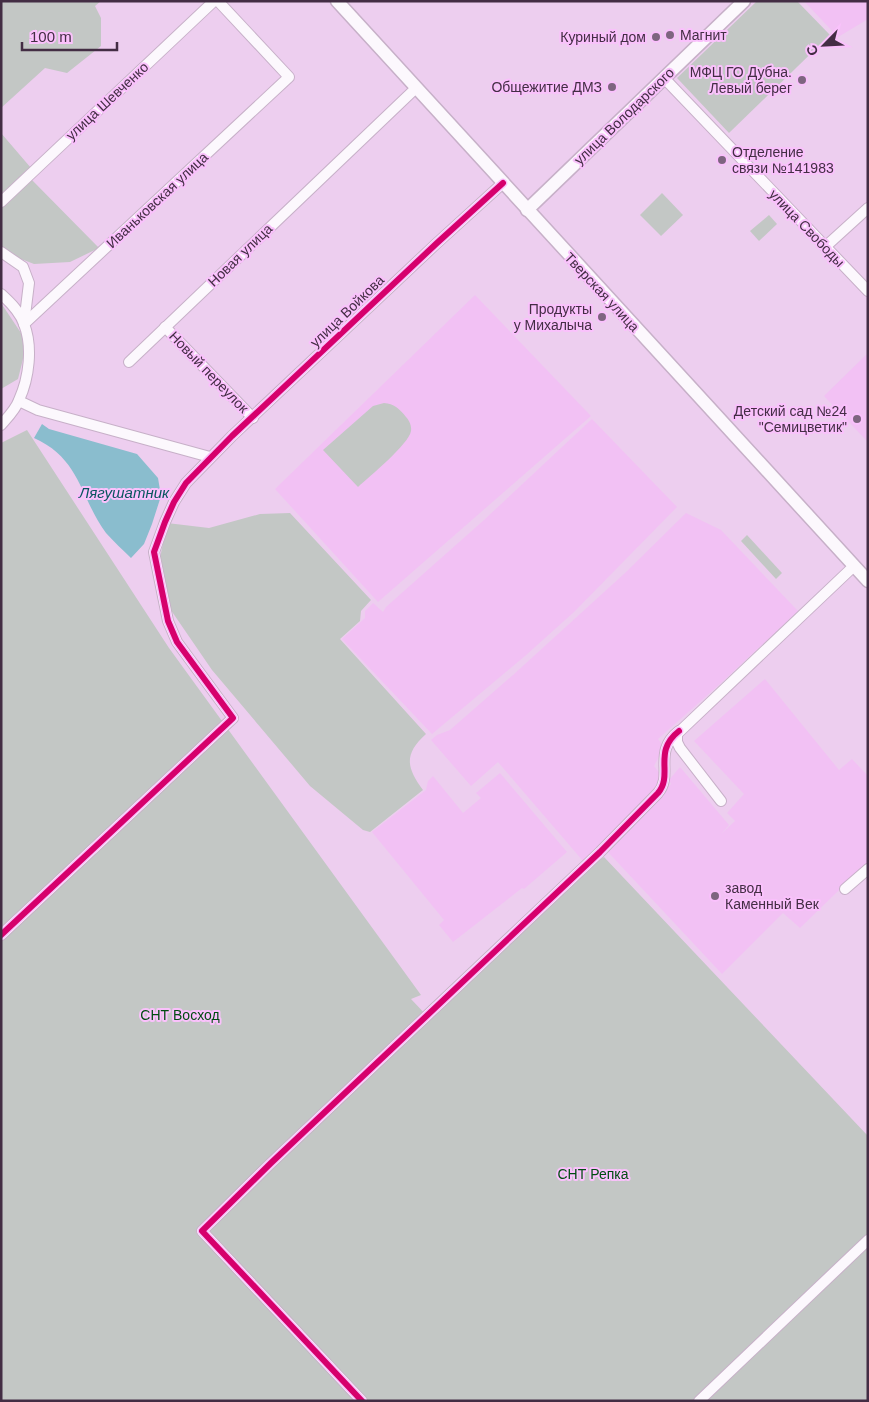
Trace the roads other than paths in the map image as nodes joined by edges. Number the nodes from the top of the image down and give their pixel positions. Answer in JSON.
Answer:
{"nodes":[{"id":1,"x":214,"y":1,"type":"edge"},
{"id":2,"x":218,"y":1,"type":"edge"},
{"id":3,"x":337,"y":1,"type":"edge"},
{"id":4,"x":744,"y":1,"type":"edge"},
{"id":5,"x":664,"y":78,"type":"junction"},
{"id":6,"x":416,"y":88,"type":"junction"},
{"id":7,"x":503,"y":184,"type":"junction"},
{"id":8,"x":1,"y":202,"type":"edge"},
{"id":9,"x":868,"y":208,"type":"edge"},
{"id":10,"x":527,"y":210,"type":"junction"},
{"id":11,"x":825,"y":247,"type":"junction"},
{"id":12,"x":1,"y":252,"type":"edge"},
{"id":13,"x":868,"y":291,"type":"edge"},
{"id":14,"x":1,"y":294,"type":"edge"},
{"id":15,"x":24,"y":324,"type":"junction"},
{"id":16,"x":166,"y":327,"type":"junction"},
{"id":17,"x":128,"y":362,"type":"dead end"},
{"id":18,"x":19,"y":402,"type":"junction"},
{"id":19,"x":253,"y":418,"type":"junction"},
{"id":20,"x":1,"y":425,"type":"edge"},
{"id":21,"x":210,"y":458,"type":"junction"},
{"id":22,"x":854,"y":566,"type":"junction"},
{"id":23,"x":868,"y":581,"type":"edge"},
{"id":24,"x":679,"y":732,"type":"junction"},
{"id":25,"x":721,"y":801,"type":"dead end"},
{"id":26,"x":868,"y":869,"type":"edge"},
{"id":27,"x":845,"y":889,"type":"dead end"},
{"id":28,"x":1,"y":935,"type":"edge"},
{"id":29,"x":868,"y":1240,"type":"edge"},
{"id":30,"x":362,"y":1401,"type":"edge"},
{"id":31,"x":698,"y":1401,"type":"edge"}],
"edges":[{"from":1,"to":8,"type":"street","name":"улица Шевченко"},
{"from":2,"to":15,"type":"street","name":"Иваньковская улица"},
{"from":3,"to":6,"type":"main road","name":"Тверская улица"},
{"from":4,"to":5,"type":"main road","name":"улица Володарского"},
{"from":5,"to":10,"type":"main road","name":"улица Володарского"},
{"from":5,"to":11,"type":"street","name":"улица Свободы"},
{"from":6,"to":7,"type":"main road","name":"Тверская улица"},
{"from":6,"to":16,"type":"street","name":"Новая улица"},
{"from":7,"to":10,"type":"main road","name":"Тверская улица"},
{"from":7,"to":19,"type":"street","name":"улица Войкова"},
{"from":9,"to":11,"type":"street"},
{"from":10,"to":22,"type":"main road","name":"Тверская улица"},
{"from":11,"to":13,"type":"street","name":"улица Свободы"},
{"from":12,"to":15,"type":"street"},
{"from":14,"to":15,"type":"street"},
{"from":15,"to":18,"type":"street"},
{"from":16,"to":17,"type":"street","name":"Новая улица"},
{"from":16,"to":19,"type":"street","name":"Новый переулок"},
{"from":18,"to":20,"type":"street"},
{"from":18,"to":21,"type":"street"},
{"from":19,"to":21,"type":"street","name":"улица Войкова"},
{"from":21,"to":28,"type":"street","name":"улица Войкова"},
{"from":22,"to":23,"type":"main road","name":"Тверская улица"},
{"from":22,"to":24,"type":"street"},
{"from":24,"to":25,"type":"street"},
{"from":24,"to":30,"type":"street"},
{"from":26,"to":27,"type":"street"},
{"from":29,"to":31,"type":"street"}]}
